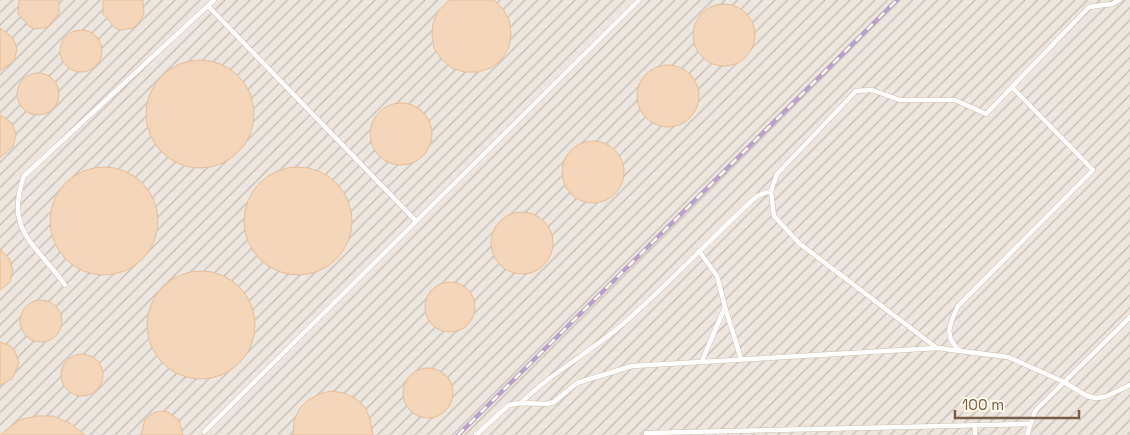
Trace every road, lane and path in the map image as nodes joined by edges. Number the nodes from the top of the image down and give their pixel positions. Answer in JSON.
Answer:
{"nodes":[{"id":1,"x":214,"y":0,"type":"edge"},
{"id":2,"x":639,"y":0,"type":"edge"},
{"id":3,"x":1119,"y":0,"type":"edge"},
{"id":4,"x":208,"y":6,"type":"junction"},
{"id":5,"x":1012,"y":87,"type":"junction"},
{"id":6,"x":770,"y":191,"type":"junction"},
{"id":7,"x":416,"y":221,"type":"junction"},
{"id":8,"x":699,"y":251,"type":"junction"},
{"id":9,"x":65,"y":285,"type":"dead end"},
{"id":10,"x":725,"y":307,"type":"junction"},
{"id":11,"x":1130,"y":317,"type":"edge"},
{"id":12,"x":937,"y":348,"type":"junction"},
{"id":13,"x":960,"y":351,"type":"junction"},
{"id":14,"x":742,"y":359,"type":"junction"},
{"id":15,"x":702,"y":361,"type":"junction"},
{"id":16,"x":1064,"y":382,"type":"junction"},
{"id":17,"x":1130,"y":385,"type":"edge"},
{"id":18,"x":521,"y":403,"type":"junction"},
{"id":19,"x":1030,"y":424,"type":"junction"},
{"id":20,"x":975,"y":426,"type":"junction"},
{"id":21,"x":204,"y":432,"type":"dead end"},
{"id":22,"x":476,"y":435,"type":"edge"},
{"id":23,"x":646,"y":435,"type":"edge"},
{"id":24,"x":975,"y":435,"type":"edge"},
{"id":25,"x":1027,"y":435,"type":"edge"}],
"edges":[{"from":1,"to":4,"type":"lane"},
{"from":2,"to":7,"type":"lane"},
{"from":3,"to":5,"type":"lane"},
{"from":4,"to":7,"type":"lane"},
{"from":4,"to":9,"type":"lane"},
{"from":5,"to":6,"type":"lane"},
{"from":5,"to":13,"type":"lane"},
{"from":6,"to":8,"type":"lane"},
{"from":6,"to":12,"type":"lane"},
{"from":7,"to":21,"type":"lane"},
{"from":8,"to":10,"type":"lane"},
{"from":8,"to":18,"type":"lane"},
{"from":10,"to":14,"type":"lane"},
{"from":10,"to":15,"type":"lane"},
{"from":11,"to":16,"type":"lane"},
{"from":12,"to":13,"type":"lane"},
{"from":12,"to":14,"type":"lane"},
{"from":13,"to":16,"type":"lane"},
{"from":14,"to":15,"type":"lane"},
{"from":15,"to":18,"type":"lane"},
{"from":16,"to":17,"type":"lane"},
{"from":16,"to":19,"type":"lane"},
{"from":18,"to":22,"type":"lane"},
{"from":19,"to":20,"type":"lane"},
{"from":19,"to":25,"type":"lane"},
{"from":20,"to":23,"type":"lane"},
{"from":20,"to":24,"type":"lane"}]}
